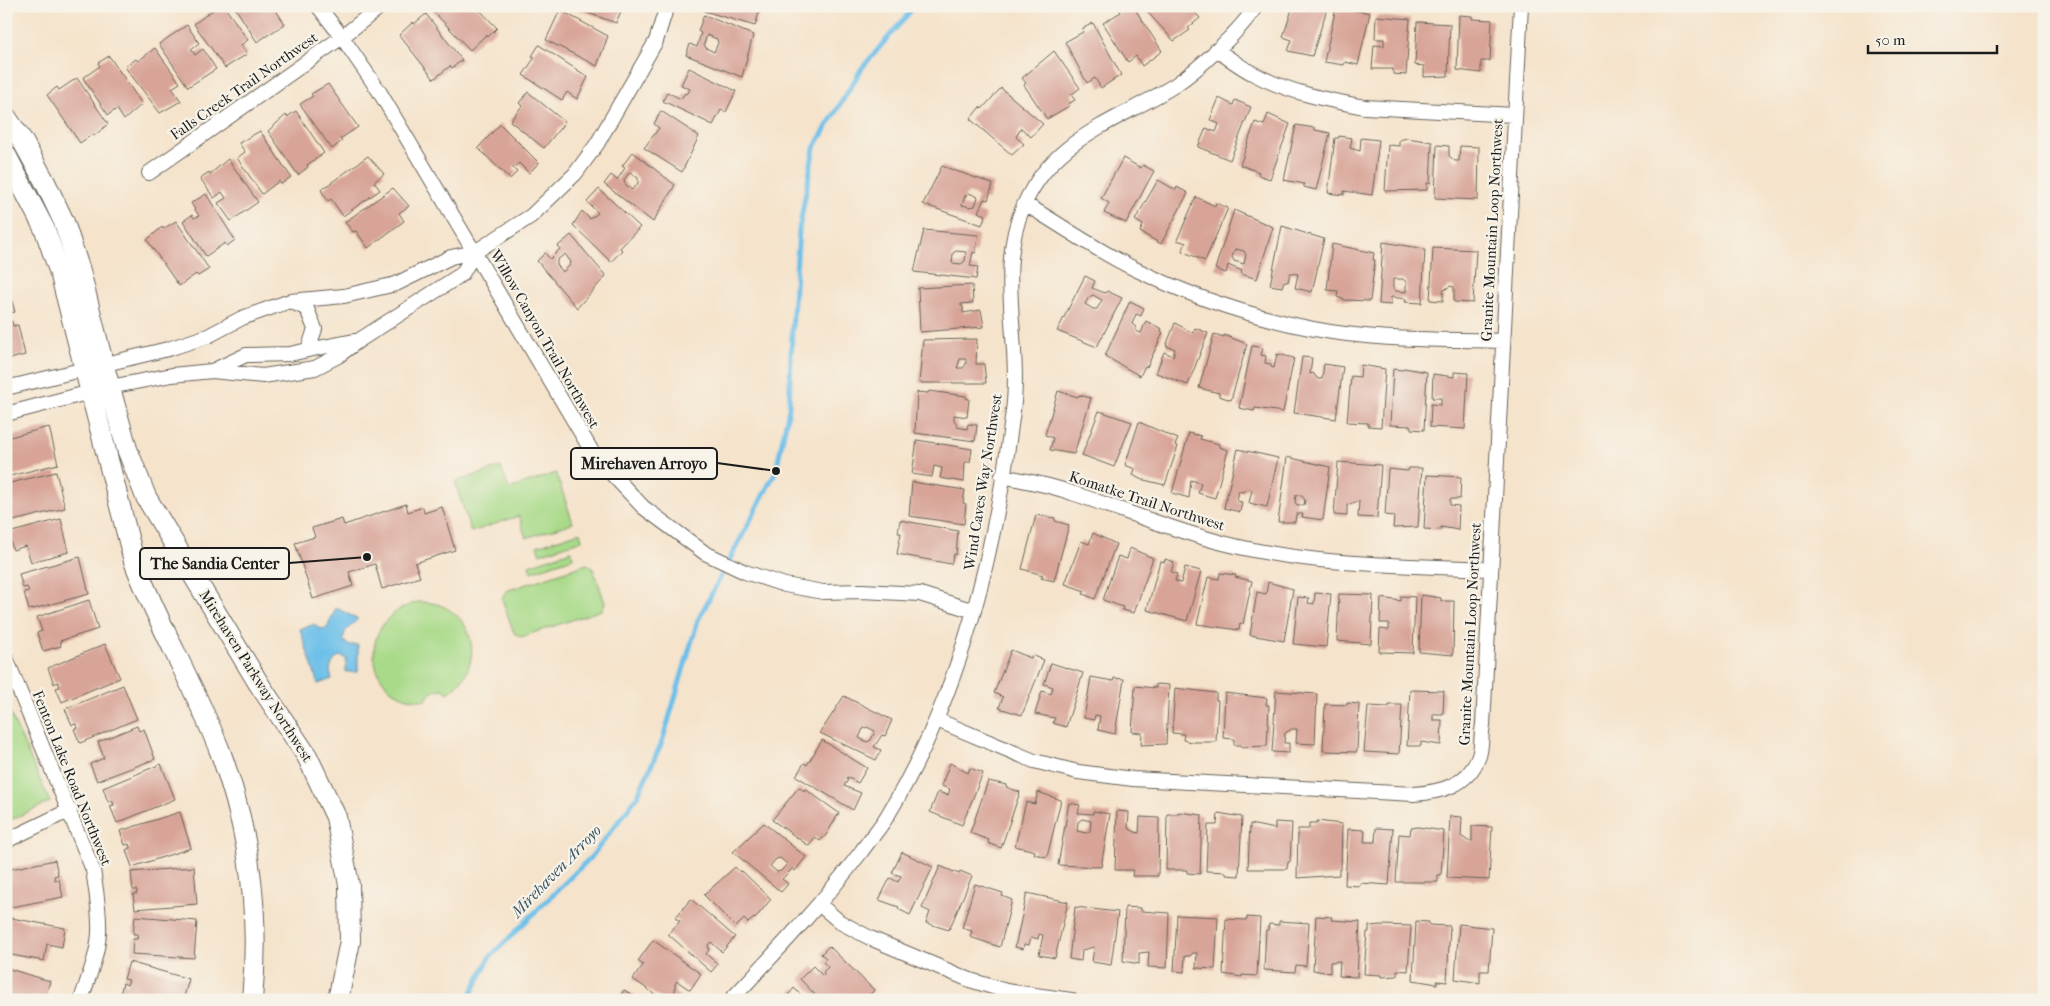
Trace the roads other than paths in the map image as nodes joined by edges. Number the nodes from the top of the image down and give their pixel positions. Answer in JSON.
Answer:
{"nodes":[{"id":1,"x":318,"y":6,"type":"edge"},
{"id":2,"x":381,"y":6,"type":"edge"},
{"id":3,"x":667,"y":6,"type":"edge"},
{"id":4,"x":1256,"y":6,"type":"edge"},
{"id":5,"x":1521,"y":6,"type":"edge"},
{"id":6,"x":342,"y":37,"type":"junction"},
{"id":7,"x":1216,"y":50,"type":"junction"},
{"id":8,"x":1514,"y":115,"type":"junction"},
{"id":9,"x":6,"y":117,"type":"edge"},
{"id":10,"x":6,"y":155,"type":"edge"},
{"id":11,"x":149,"y":172,"type":"dead end"},
{"id":12,"x":1025,"y":204,"type":"junction"},
{"id":13,"x":475,"y":252,"type":"junction"},
{"id":14,"x":290,"y":301,"type":"junction"},
{"id":15,"x":358,"y":341,"type":"junction"},
{"id":16,"x":1503,"y":341,"type":"junction"},
{"id":17,"x":308,"y":350,"type":"junction"},
{"id":18,"x":93,"y":365,"type":"junction"},
{"id":19,"x":212,"y":370,"type":"junction"},
{"id":20,"x":110,"y":387,"type":"junction"},
{"id":21,"x":6,"y":388,"type":"edge"},
{"id":22,"x":90,"y":392,"type":"junction"},
{"id":23,"x":6,"y":414,"type":"edge"},
{"id":24,"x":1002,"y":476,"type":"junction"},
{"id":25,"x":1491,"y":568,"type":"junction"},
{"id":26,"x":974,"y":611,"type":"junction"},
{"id":27,"x":6,"y":658,"type":"edge"},
{"id":28,"x":937,"y":720,"type":"junction"},
{"id":29,"x":70,"y":810,"type":"junction"},
{"id":30,"x":6,"y":841,"type":"edge"},
{"id":31,"x":820,"y":905,"type":"junction"},
{"id":32,"x":1005,"y":995,"type":"edge"},
{"id":33,"x":81,"y":1000,"type":"edge"},
{"id":34,"x":252,"y":1000,"type":"edge"},
{"id":35,"x":338,"y":1000,"type":"edge"},
{"id":36,"x":731,"y":1000,"type":"edge"},
{"id":37,"x":1071,"y":1000,"type":"edge"}],
"edges":[{"from":1,"to":6,"type":"street","name":"Willow Canyon Trail Northwest"},
{"from":2,"to":6,"type":"street","name":"Falls Creek Trail Northwest"},
{"from":3,"to":13,"type":"street"},
{"from":4,"to":7,"type":"street","name":"Wind Caves Way Northwest"},
{"from":5,"to":8,"type":"street","name":"Granite Mountain Loop Northwest"},
{"from":6,"to":11,"type":"street","name":"Falls Creek Trail Northwest"},
{"from":6,"to":13,"type":"street","name":"Willow Canyon Trail Northwest"},
{"from":7,"to":8,"type":"street"},
{"from":7,"to":12,"type":"street","name":"Wind Caves Way Northwest"},
{"from":8,"to":16,"type":"street","name":"Granite Mountain Loop Northwest"},
{"from":9,"to":18,"type":"street","name":"Mirehaven Parkway Northwest"},
{"from":10,"to":18,"type":"street","name":"Mirehaven Parkway Northwest"},
{"from":12,"to":16,"type":"street"},
{"from":12,"to":24,"type":"street","name":"Wind Caves Way Northwest"},
{"from":13,"to":14,"type":"street"},
{"from":13,"to":15,"type":"street"},
{"from":13,"to":26,"type":"street","name":"Willow Canyon Trail Northwest"},
{"from":14,"to":17,"type":"street"},
{"from":14,"to":18,"type":"street"},
{"from":15,"to":17,"type":"street"},
{"from":15,"to":19,"type":"street"},
{"from":16,"to":25,"type":"street","name":"Granite Mountain Loop Northwest"},
{"from":17,"to":19,"type":"street"},
{"from":18,"to":20,"type":"street","name":"Mirehaven Parkway Northwest"},
{"from":18,"to":21,"type":"street"},
{"from":18,"to":22,"type":"street","name":"Mirehaven Parkway Northwest"},
{"from":19,"to":20,"type":"street"},
{"from":20,"to":22,"type":"street"},
{"from":20,"to":35,"type":"street","name":"Mirehaven Parkway Northwest"},
{"from":22,"to":23,"type":"street"},
{"from":22,"to":34,"type":"street","name":"Mirehaven Parkway Northwest"},
{"from":24,"to":25,"type":"street","name":"Komatke Trail Northwest"},
{"from":24,"to":26,"type":"street","name":"Wind Caves Way Northwest"},
{"from":25,"to":28,"type":"street","name":"Granite Mountain Loop Northwest"},
{"from":26,"to":28,"type":"street","name":"Wind Caves Way Northwest"},
{"from":27,"to":29,"type":"street","name":"Fenton Lake Road Northwest"},
{"from":28,"to":31,"type":"street","name":"Wind Caves Way Northwest"},
{"from":29,"to":30,"type":"street"},
{"from":29,"to":33,"type":"street","name":"Fenton Lake Road Northwest"},
{"from":31,"to":32,"type":"street"},
{"from":31,"to":36,"type":"street","name":"Wind Caves Way Northwest"},
{"from":32,"to":37,"type":"street"}]}
